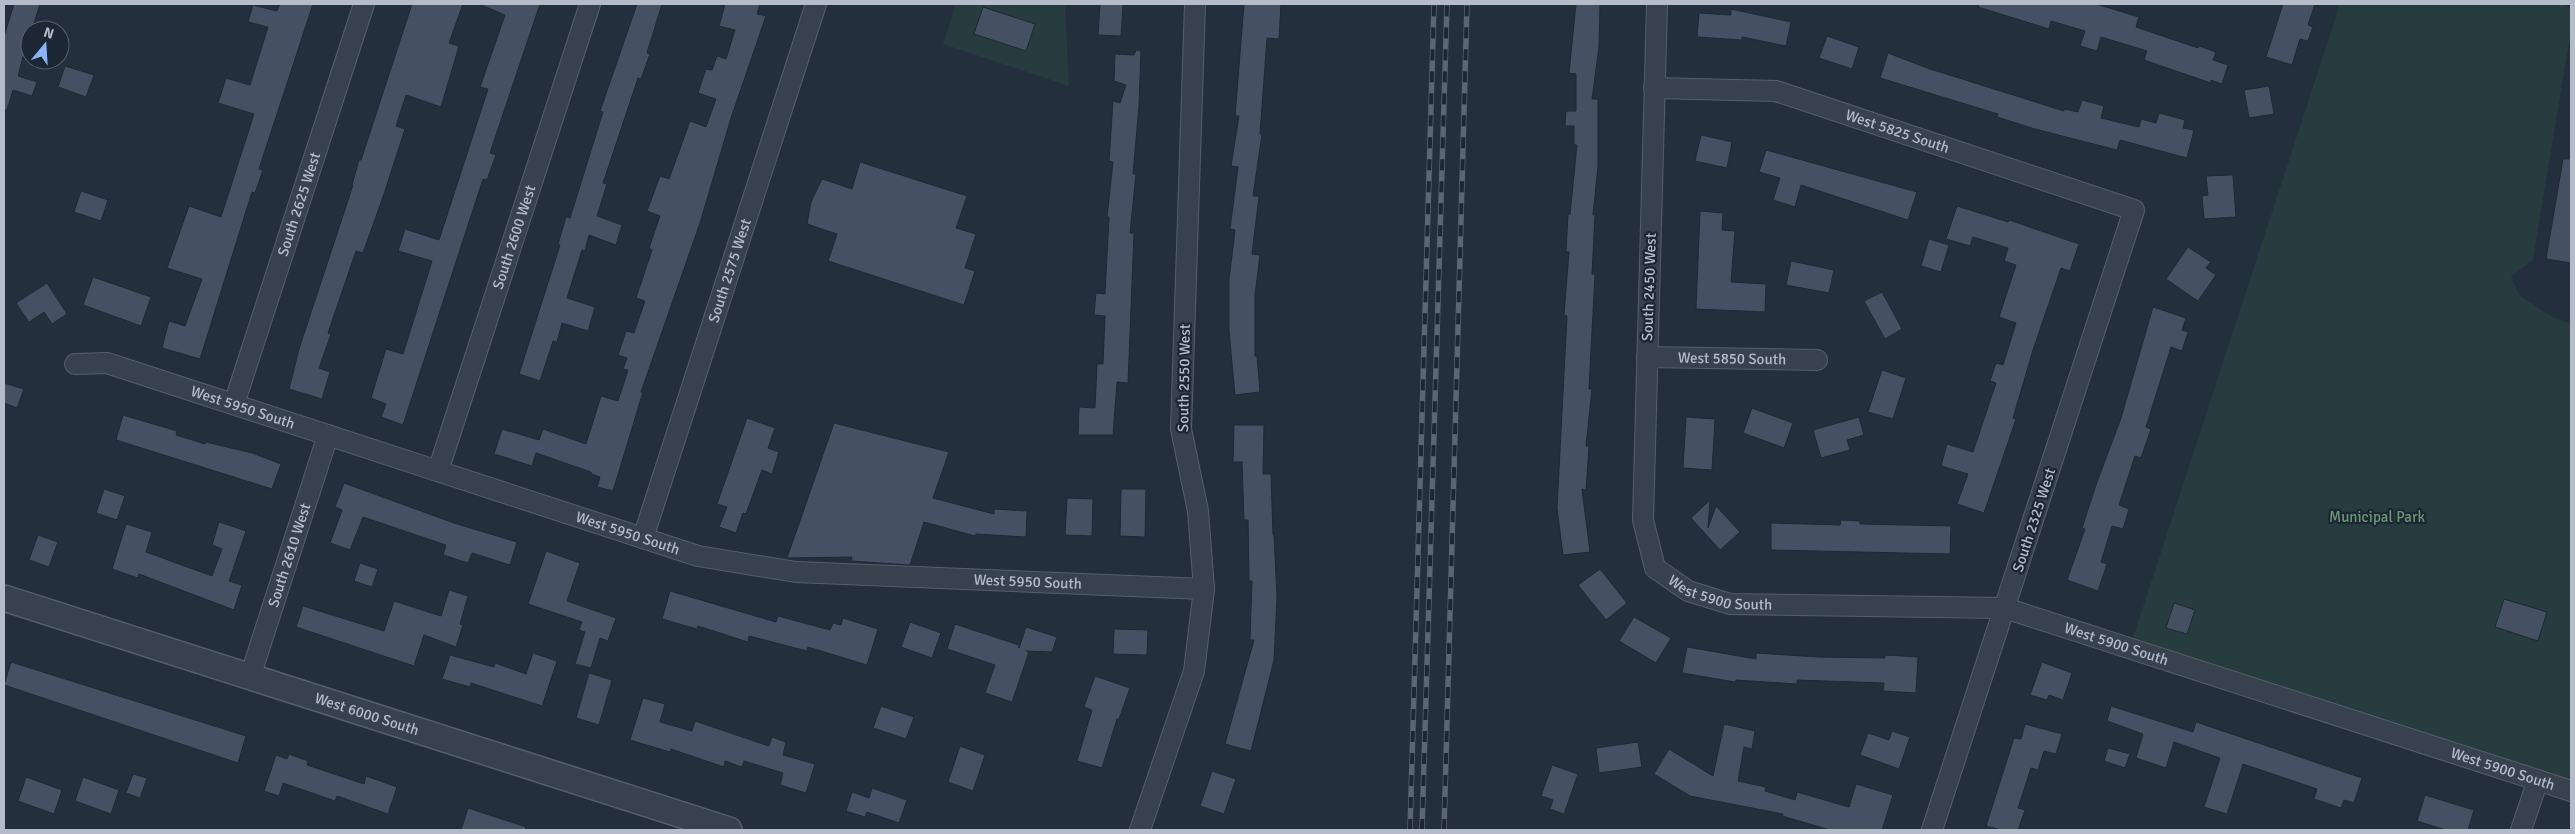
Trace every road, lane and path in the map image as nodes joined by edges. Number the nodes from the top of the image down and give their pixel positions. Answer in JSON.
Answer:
{"nodes":[{"id":1,"x":364,"y":4,"type":"edge"},
{"id":2,"x":590,"y":4,"type":"edge"},
{"id":3,"x":816,"y":4,"type":"edge"},
{"id":4,"x":1195,"y":4,"type":"edge"},
{"id":5,"x":1656,"y":4,"type":"edge"},
{"id":6,"x":1654,"y":88,"type":"junction"},
{"id":7,"x":2134,"y":210,"type":"joint"},
{"id":8,"x":1647,"y":357,"type":"junction"},
{"id":9,"x":1816,"y":360,"type":"dead end"},
{"id":10,"x":75,"y":364,"type":"dead end"},
{"id":11,"x":234,"y":404,"type":"junction"},
{"id":12,"x":328,"y":435,"type":"junction"},
{"id":13,"x":438,"y":471,"type":"junction"},
{"id":14,"x":643,"y":538,"type":"junction"},
{"id":15,"x":1655,"y":568,"type":"joint"},
{"id":16,"x":1204,"y":589,"type":"junction"},
{"id":17,"x":4,"y":598,"type":"edge"},
{"id":18,"x":2005,"y":608,"type":"junction"},
{"id":19,"x":250,"y":677,"type":"junction"},
{"id":20,"x":2538,"y":780,"type":"junction"},
{"id":21,"x":2571,"y":791,"type":"edge"},
{"id":22,"x":677,"y":822,"type":"edge"},
{"id":23,"x":729,"y":830,"type":"edge"},
{"id":24,"x":1140,"y":830,"type":"edge"},
{"id":25,"x":1932,"y":830,"type":"edge"},
{"id":26,"x":2521,"y":830,"type":"edge"}],
"edges":[{"from":1,"to":11,"type":"street","name":"South 2625 West"},
{"from":2,"to":13,"type":"street","name":"South 2600 West"},
{"from":3,"to":14,"type":"street","name":"South 2575 West"},
{"from":4,"to":16,"type":"street","name":"South 2550 West"},
{"from":5,"to":6,"type":"street","name":"South 2450 West"},
{"from":6,"to":7,"type":"street","name":"West 5825 South"},
{"from":6,"to":8,"type":"street","name":"South 2450 West"},
{"from":7,"to":18,"type":"street","name":"South 2325 West"},
{"from":8,"to":9,"type":"street","name":"West 5850 South"},
{"from":8,"to":15,"type":"street","name":"South 2450 West"},
{"from":10,"to":11,"type":"street","name":"West 5950 South"},
{"from":11,"to":12,"type":"street","name":"West 5950 South"},
{"from":12,"to":13,"type":"street","name":"West 5950 South"},
{"from":12,"to":19,"type":"street","name":"South 2610 West"},
{"from":13,"to":14,"type":"street","name":"West 5950 South"},
{"from":14,"to":16,"type":"street","name":"West 5950 South"},
{"from":15,"to":18,"type":"street","name":"West 5900 South"},
{"from":16,"to":24,"type":"street","name":"South 2550 West"},
{"from":17,"to":19,"type":"street","name":"West 6000 South"},
{"from":18,"to":20,"type":"street","name":"West 5900 South"},
{"from":18,"to":25,"type":"street","name":"South 2325 West"},
{"from":19,"to":22,"type":"street","name":"West 6000 South"},
{"from":20,"to":21,"type":"street","name":"West 5900 South"},
{"from":20,"to":26,"type":"street"},
{"from":22,"to":23,"type":"street","name":"West 6000 South"}]}
